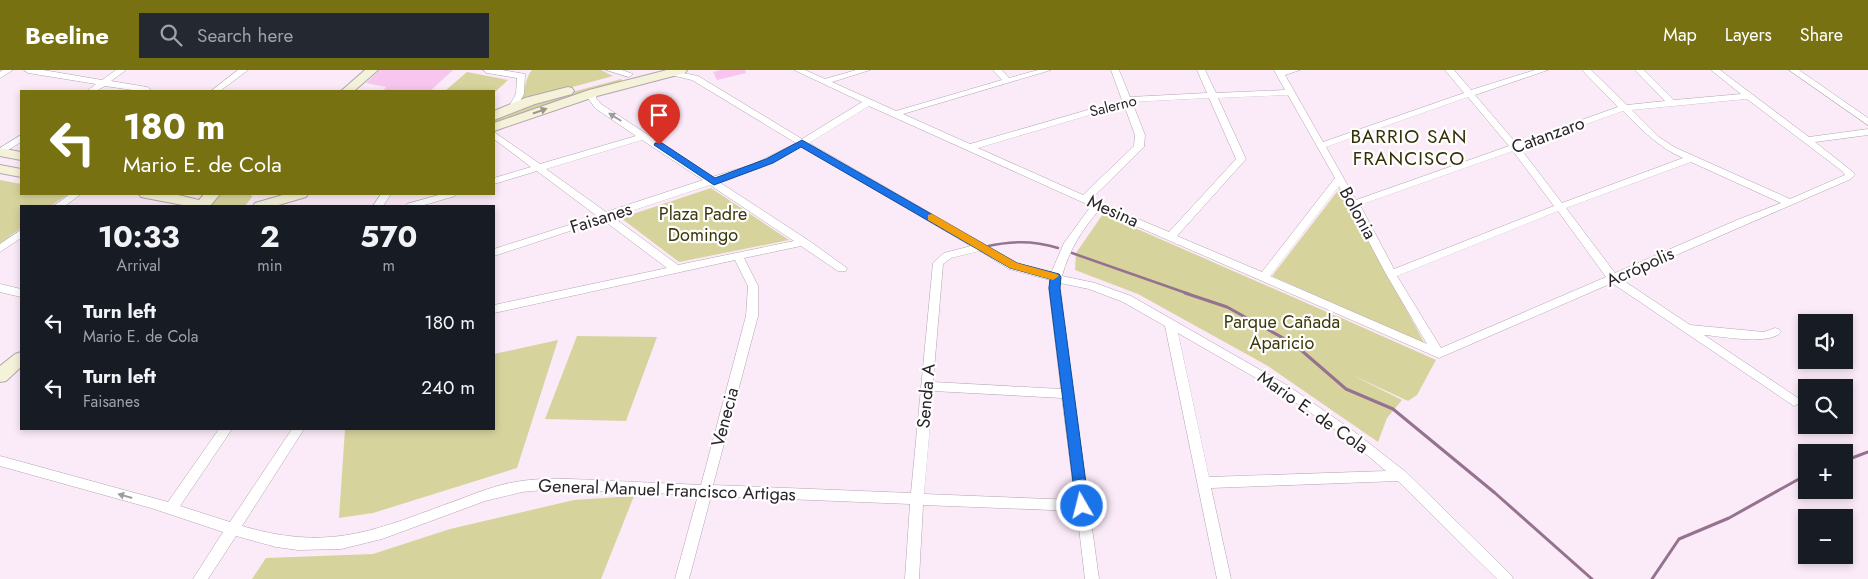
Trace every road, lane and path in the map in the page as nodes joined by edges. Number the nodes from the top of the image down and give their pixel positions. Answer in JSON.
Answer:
{"nodes":[{"id":1,"x":9,"y":70,"type":"edge"},
{"id":2,"x":28,"y":70,"type":"edge"},
{"id":3,"x":122,"y":70,"type":"edge"},
{"id":4,"x":244,"y":70,"type":"edge"},
{"id":5,"x":372,"y":70,"type":"edge"},
{"id":6,"x":487,"y":70,"type":"edge"},
{"id":7,"x":610,"y":70,"type":"edge"},
{"id":8,"x":647,"y":70,"type":"edge"},
{"id":9,"x":798,"y":70,"type":"edge"},
{"id":10,"x":866,"y":70,"type":"edge"},
{"id":11,"x":997,"y":70,"type":"edge"},
{"id":12,"x":1047,"y":70,"type":"edge"},
{"id":13,"x":1115,"y":70,"type":"edge"},
{"id":14,"x":1201,"y":70,"type":"edge"},
{"id":15,"x":1296,"y":70,"type":"edge"},
{"id":16,"x":1449,"y":70,"type":"edge"},
{"id":17,"x":1544,"y":70,"type":"edge"},
{"id":18,"x":1586,"y":70,"type":"edge"},
{"id":19,"x":1639,"y":70,"type":"edge"},
{"id":20,"x":1715,"y":70,"type":"edge"},
{"id":21,"x":1793,"y":70,"type":"edge"},
{"id":22,"x":676,"y":71,"type":"edge"},
{"id":23,"x":1279,"y":72,"type":"edge"},
{"id":24,"x":525,"y":73,"type":"edge"},
{"id":25,"x":695,"y":74,"type":"edge"},
{"id":26,"x":0,"y":76,"type":"edge"},
{"id":27,"x":629,"y":76,"type":"edge"},
{"id":28,"x":1007,"y":81,"type":"junction"},
{"id":29,"x":104,"y":82,"type":"junction"},
{"id":30,"x":822,"y":82,"type":"junction"},
{"id":31,"x":92,"y":90,"type":"edge"},
{"id":32,"x":147,"y":90,"type":"dead end"},
{"id":33,"x":217,"y":90,"type":"edge"},
{"id":34,"x":348,"y":90,"type":"edge"},
{"id":35,"x":1290,"y":92,"type":"junction"},
{"id":36,"x":593,"y":93,"type":"junction"},
{"id":37,"x":1469,"y":94,"type":"junction"},
{"id":38,"x":1213,"y":95,"type":"junction"},
{"id":39,"x":1749,"y":96,"type":"junction"},
{"id":40,"x":1128,"y":100,"type":"junction"},
{"id":41,"x":869,"y":102,"type":"junction"},
{"id":42,"x":1673,"y":104,"type":"junction"},
{"id":43,"x":512,"y":108,"type":"junction"},
{"id":44,"x":1623,"y":108,"type":"junction"},
{"id":45,"x":894,"y":114,"type":"junction"},
{"id":46,"x":495,"y":116,"type":"edge"},
{"id":47,"x":1868,"y":122,"type":"edge"},
{"id":48,"x":495,"y":126,"type":"edge"},
{"id":49,"x":1868,"y":132,"type":"edge"},
{"id":50,"x":495,"y":136,"type":"edge"},
{"id":51,"x":645,"y":136,"type":"junction"},
{"id":52,"x":20,"y":139,"type":"edge"},
{"id":53,"x":1807,"y":140,"type":"junction"},
{"id":54,"x":802,"y":143,"type":"junction"},
{"id":55,"x":1321,"y":146,"type":"junction"},
{"id":56,"x":970,"y":147,"type":"junction"},
{"id":57,"x":1514,"y":147,"type":"junction"},
{"id":58,"x":0,"y":152,"type":"edge"},
{"id":59,"x":20,"y":156,"type":"edge"},
{"id":60,"x":1690,"y":159,"type":"junction"},
{"id":61,"x":538,"y":168,"type":"junction"},
{"id":62,"x":0,"y":169,"type":"edge"},
{"id":63,"x":20,"y":173,"type":"edge"},
{"id":64,"x":1339,"y":179,"type":"junction"},
{"id":65,"x":495,"y":181,"type":"edge"},
{"id":66,"x":714,"y":182,"type":"junction"},
{"id":67,"x":75,"y":195,"type":"edge"},
{"id":68,"x":153,"y":195,"type":"edge"},
{"id":69,"x":212,"y":195,"type":"edge"},
{"id":70,"x":276,"y":195,"type":"edge"},
{"id":71,"x":294,"y":195,"type":"edge"},
{"id":72,"x":449,"y":195,"type":"edge"},
{"id":73,"x":1085,"y":199,"type":"junction"},
{"id":74,"x":259,"y":200,"type":"edge"},
{"id":75,"x":1790,"y":203,"type":"junction"},
{"id":76,"x":1354,"y":204,"type":"junction"},
{"id":77,"x":60,"y":205,"type":"edge"},
{"id":78,"x":199,"y":205,"type":"edge"},
{"id":79,"x":203,"y":205,"type":"edge"},
{"id":80,"x":414,"y":205,"type":"edge"},
{"id":81,"x":1097,"y":205,"type":"junction"},
{"id":82,"x":1560,"y":206,"type":"junction"},
{"id":83,"x":605,"y":217,"type":"junction"},
{"id":84,"x":20,"y":235,"type":"edge"},
{"id":85,"x":1171,"y":236,"type":"junction"},
{"id":86,"x":804,"y":242,"type":"junction"},
{"id":87,"x":983,"y":247,"type":"junction"},
{"id":88,"x":0,"y":249,"type":"edge"},
{"id":89,"x":495,"y":253,"type":"edge"},
{"id":90,"x":738,"y":256,"type":"junction"},
{"id":91,"x":842,"y":268,"type":"dead end"},
{"id":92,"x":676,"y":269,"type":"junction"},
{"id":93,"x":1391,"y":274,"type":"junction"},
{"id":94,"x":1056,"y":277,"type":"junction"},
{"id":95,"x":1264,"y":278,"type":"junction"},
{"id":96,"x":1614,"y":279,"type":"junction"},
{"id":97,"x":0,"y":288,"type":"edge"},
{"id":98,"x":20,"y":293,"type":"edge"},
{"id":99,"x":495,"y":309,"type":"edge"},
{"id":100,"x":1170,"y":322,"type":"junction"},
{"id":101,"x":1686,"y":329,"type":"junction"},
{"id":102,"x":1775,"y":332,"type":"dead end"},
{"id":103,"x":1439,"y":354,"type":"junction"},
{"id":104,"x":20,"y":359,"type":"edge"},
{"id":105,"x":0,"y":376,"type":"edge"},
{"id":106,"x":926,"y":386,"type":"junction"},
{"id":107,"x":1067,"y":394,"type":"junction"},
{"id":108,"x":1794,"y":401,"type":"dead end"},
{"id":109,"x":225,"y":430,"type":"edge"},
{"id":110,"x":297,"y":430,"type":"edge"},
{"id":111,"x":0,"y":461,"type":"edge"},
{"id":112,"x":1401,"y":476,"type":"junction"},
{"id":113,"x":1205,"y":483,"type":"junction"},
{"id":114,"x":705,"y":490,"type":"junction"},
{"id":115,"x":917,"y":499,"type":"junction"},
{"id":116,"x":1082,"y":506,"type":"junction"},
{"id":117,"x":172,"y":509,"type":"junction"},
{"id":118,"x":232,"y":529,"type":"junction"},
{"id":119,"x":200,"y":579,"type":"edge"},
{"id":120,"x":682,"y":579,"type":"edge"},
{"id":121,"x":912,"y":579,"type":"edge"},
{"id":122,"x":1092,"y":579,"type":"edge"},
{"id":123,"x":1224,"y":579,"type":"edge"},
{"id":124,"x":1498,"y":579,"type":"edge"},
{"id":125,"x":1506,"y":579,"type":"edge"}],
"edges":[{"from":1,"to":26,"type":"street"},
{"from":2,"to":29,"type":"street"},
{"from":3,"to":29,"type":"street"},
{"from":4,"to":33,"type":"street"},
{"from":5,"to":34,"type":"main road"},
{"from":6,"to":24,"type":"street"},
{"from":7,"to":27,"type":"street"},
{"from":8,"to":27,"type":"main road"},
{"from":9,"to":30,"type":"street","name":"Mesina"},
{"from":10,"to":30,"type":"street"},
{"from":11,"to":28,"type":"street"},
{"from":12,"to":28,"type":"street"},
{"from":13,"to":40,"type":"street"},
{"from":14,"to":38,"type":"street"},
{"from":15,"to":23,"type":"street"},
{"from":16,"to":37,"type":"street"},
{"from":17,"to":37,"type":"street"},
{"from":18,"to":44,"type":"street"},
{"from":19,"to":42,"type":"street"},
{"from":20,"to":39,"type":"street"},
{"from":21,"to":47,"type":"street"},
{"from":22,"to":25,"type":"street","name":"Mario E. de Cola"},
{"from":22,"to":27,"type":"main road"},
{"from":23,"to":35,"type":"street","name":"Bolonia"},
{"from":24,"to":43,"type":"street"},
{"from":25,"to":54,"type":"street","name":"Mario E. de Cola"},
{"from":27,"to":36,"type":"main road"},
{"from":27,"to":43,"type":"main road"},
{"from":28,"to":45,"type":"street"},
{"from":29,"to":31,"type":"street"},
{"from":29,"to":32,"type":"street"},
{"from":30,"to":41,"type":"street","name":"Mesina"},
{"from":35,"to":38,"type":"street","name":"Salerno"},
{"from":35,"to":55,"type":"street","name":"Bolonia"},
{"from":48,"to":36,"type":"main road","one_way":true},
{"from":51,"to":36,"type":"street","one_way":true},
{"from":37,"to":55,"type":"street"},
{"from":37,"to":57,"type":"street"},
{"from":38,"to":40,"type":"street","name":"Salerno"},
{"from":38,"to":85,"type":"street"},
{"from":39,"to":42,"type":"street","name":"Catanzaro"},
{"from":39,"to":53,"type":"street"},
{"from":40,"to":56,"type":"street","name":"Salerno"},
{"from":40,"to":73,"type":"street"},
{"from":41,"to":45,"type":"street","name":"Mesina"},
{"from":41,"to":54,"type":"street","name":"Faisanes"},
{"from":42,"to":44,"type":"street","name":"Catanzaro"},
{"from":43,"to":46,"type":"main road"},
{"from":44,"to":57,"type":"street","name":"Catanzaro"},
{"from":44,"to":60,"type":"street"},
{"from":45,"to":56,"type":"street","name":"Mesina"},
{"from":49,"to":53,"type":"street"},
{"from":50,"to":61,"type":"street"},
{"from":51,"to":61,"type":"street"},
{"from":51,"to":66,"type":"street"},
{"from":52,"to":58,"type":"street"},
{"from":53,"to":75,"type":"street","name":"Acrópolis"},
{"from":54,"to":66,"type":"street","name":"Faisanes"},
{"from":54,"to":87,"type":"street","name":"Mario E. de Cola"},
{"from":55,"to":64,"type":"street","name":"Bolonia"},
{"from":56,"to":73,"type":"street","name":"Mesina"},
{"from":57,"to":76,"type":"street","name":"Catanzaro"},
{"from":57,"to":82,"type":"street"},
{"from":58,"to":59,"type":"main road"},
{"from":60,"to":75,"type":"street"},
{"from":60,"to":82,"type":"street"},
{"from":61,"to":65,"type":"street"},
{"from":61,"to":83,"type":"street"},
{"from":62,"to":63,"type":"main road"},
{"from":64,"to":76,"type":"street","name":"Bolonia"},
{"from":64,"to":95,"type":"street"},
{"from":66,"to":83,"type":"street","name":"Faisanes"},
{"from":66,"to":86,"type":"street"},
{"from":67,"to":77,"type":"street"},
{"from":68,"to":78,"type":"main road"},
{"from":69,"to":79,"type":"main road"},
{"from":70,"to":74,"type":"main road"},
{"from":71,"to":74,"type":"main road"},
{"from":72,"to":80,"type":"street"},
{"from":73,"to":81,"type":"street","name":"Mesina"},
{"from":75,"to":96,"type":"street","name":"Acrópolis"},
{"from":76,"to":93,"type":"street","name":"Bolonia"},
{"from":81,"to":85,"type":"street","name":"Mesina"},
{"from":81,"to":94,"type":"street"},
{"from":82,"to":93,"type":"street"},
{"from":82,"to":96,"type":"street"},
{"from":83,"to":89,"type":"street","name":"Faisanes"},
{"from":83,"to":92,"type":"street"},
{"from":84,"to":88,"type":"street"},
{"from":85,"to":95,"type":"street","name":"Mesina"},
{"from":86,"to":90,"type":"street"},
{"from":86,"to":91,"type":"street"},
{"from":87,"to":94,"type":"street","name":"Mario E. de Cola"},
{"from":87,"to":106,"type":"street","name":"Senda A"},
{"from":90,"to":92,"type":"street"},
{"from":90,"to":114,"type":"street","name":"Venecia"},
{"from":92,"to":99,"type":"street"},
{"from":93,"to":103,"type":"street","name":"Bolonia"},
{"from":94,"to":100,"type":"street","name":"Mario E. de Cola"},
{"from":94,"to":107,"type":"street"},
{"from":95,"to":103,"type":"street","name":"Mesina"},
{"from":96,"to":101,"type":"street"},
{"from":96,"to":103,"type":"street","name":"Acrópolis"},
{"from":97,"to":98,"type":"street"},
{"from":100,"to":112,"type":"street","name":"Mario E. de Cola"},
{"from":100,"to":113,"type":"street"},
{"from":101,"to":102,"type":"street"},
{"from":101,"to":108,"type":"street"},
{"from":104,"to":105,"type":"main road"},
{"from":106,"to":107,"type":"street"},
{"from":106,"to":115,"type":"street","name":"Senda A"},
{"from":107,"to":116,"type":"street"},
{"from":109,"to":117,"type":"street"},
{"from":110,"to":118,"type":"street"},
{"from":117,"to":111,"type":"street","name":"General Manuel Francisco Artigas","one_way":true},
{"from":112,"to":113,"type":"street"},
{"from":112,"to":125,"type":"street","name":"Mario E. de Cola"},
{"from":113,"to":123,"type":"street"},
{"from":114,"to":115,"type":"street","name":"General Manuel Francisco Artigas"},
{"from":114,"to":118,"type":"street","name":"General Manuel Francisco Artigas"},
{"from":114,"to":120,"type":"street","name":"Venecia"},
{"from":115,"to":116,"type":"street","name":"General Manuel Francisco Artigas"},
{"from":115,"to":121,"type":"street","name":"Senda A"},
{"from":116,"to":122,"type":"street"},
{"from":117,"to":118,"type":"street","name":"General Manuel Francisco Artigas"},
{"from":118,"to":119,"type":"street"},
{"from":124,"to":125,"type":"street"}]}
